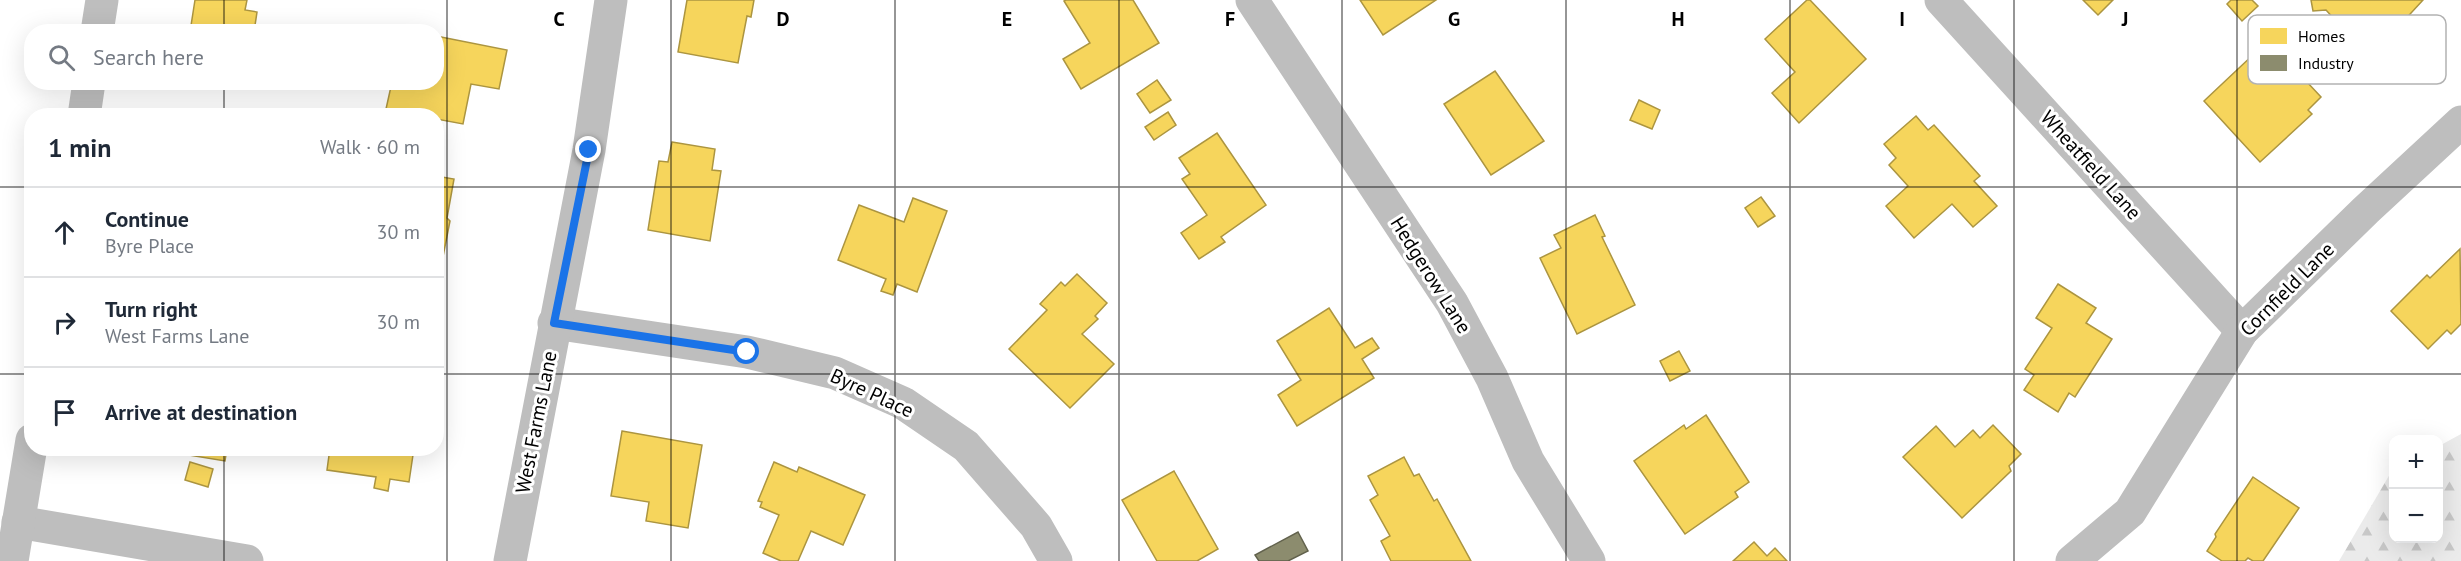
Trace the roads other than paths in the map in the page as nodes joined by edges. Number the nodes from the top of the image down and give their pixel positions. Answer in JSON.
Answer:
{"nodes":[{"id":1,"x":102,"y":0,"type":"edge"},
{"id":2,"x":611,"y":0,"type":"edge"},
{"id":3,"x":1252,"y":0,"type":"edge"},
{"id":4,"x":1941,"y":0,"type":"edge"},
{"id":5,"x":98,"y":24,"type":"edge"},
{"id":6,"x":88,"y":90,"type":"edge"},
{"id":7,"x":85,"y":108,"type":"edge"},
{"id":8,"x":2461,"y":122,"type":"edge"},
{"id":9,"x":554,"y":323,"type":"junction"},
{"id":10,"x":2242,"y":331,"type":"junction"},
{"id":11,"x":29,"y":456,"type":"edge"},
{"id":12,"x":18,"y":522,"type":"junction"},
{"id":13,"x":12,"y":561,"type":"edge"},
{"id":14,"x":247,"y":561,"type":"edge"},
{"id":15,"x":510,"y":561,"type":"edge"},
{"id":16,"x":1056,"y":561,"type":"edge"},
{"id":17,"x":1589,"y":561,"type":"edge"},
{"id":18,"x":2072,"y":561,"type":"edge"}],
"edges":[{"from":1,"to":5,"type":"street"},
{"from":2,"to":9,"type":"street","name":"West Farms Lane"},
{"from":3,"to":17,"type":"street","name":"Hedgerow Lane"},
{"from":4,"to":10,"type":"street","name":"Wheatfield Lane"},
{"from":6,"to":7,"type":"street"},
{"from":8,"to":10,"type":"street","name":"Cornfield Lane"},
{"from":9,"to":15,"type":"street","name":"West Farms Lane"},
{"from":9,"to":16,"type":"street","name":"Byre Place"},
{"from":10,"to":18,"type":"street","name":"Cornfield Lane"},
{"from":11,"to":12,"type":"street"},
{"from":12,"to":13,"type":"street"},
{"from":12,"to":14,"type":"street"}]}
